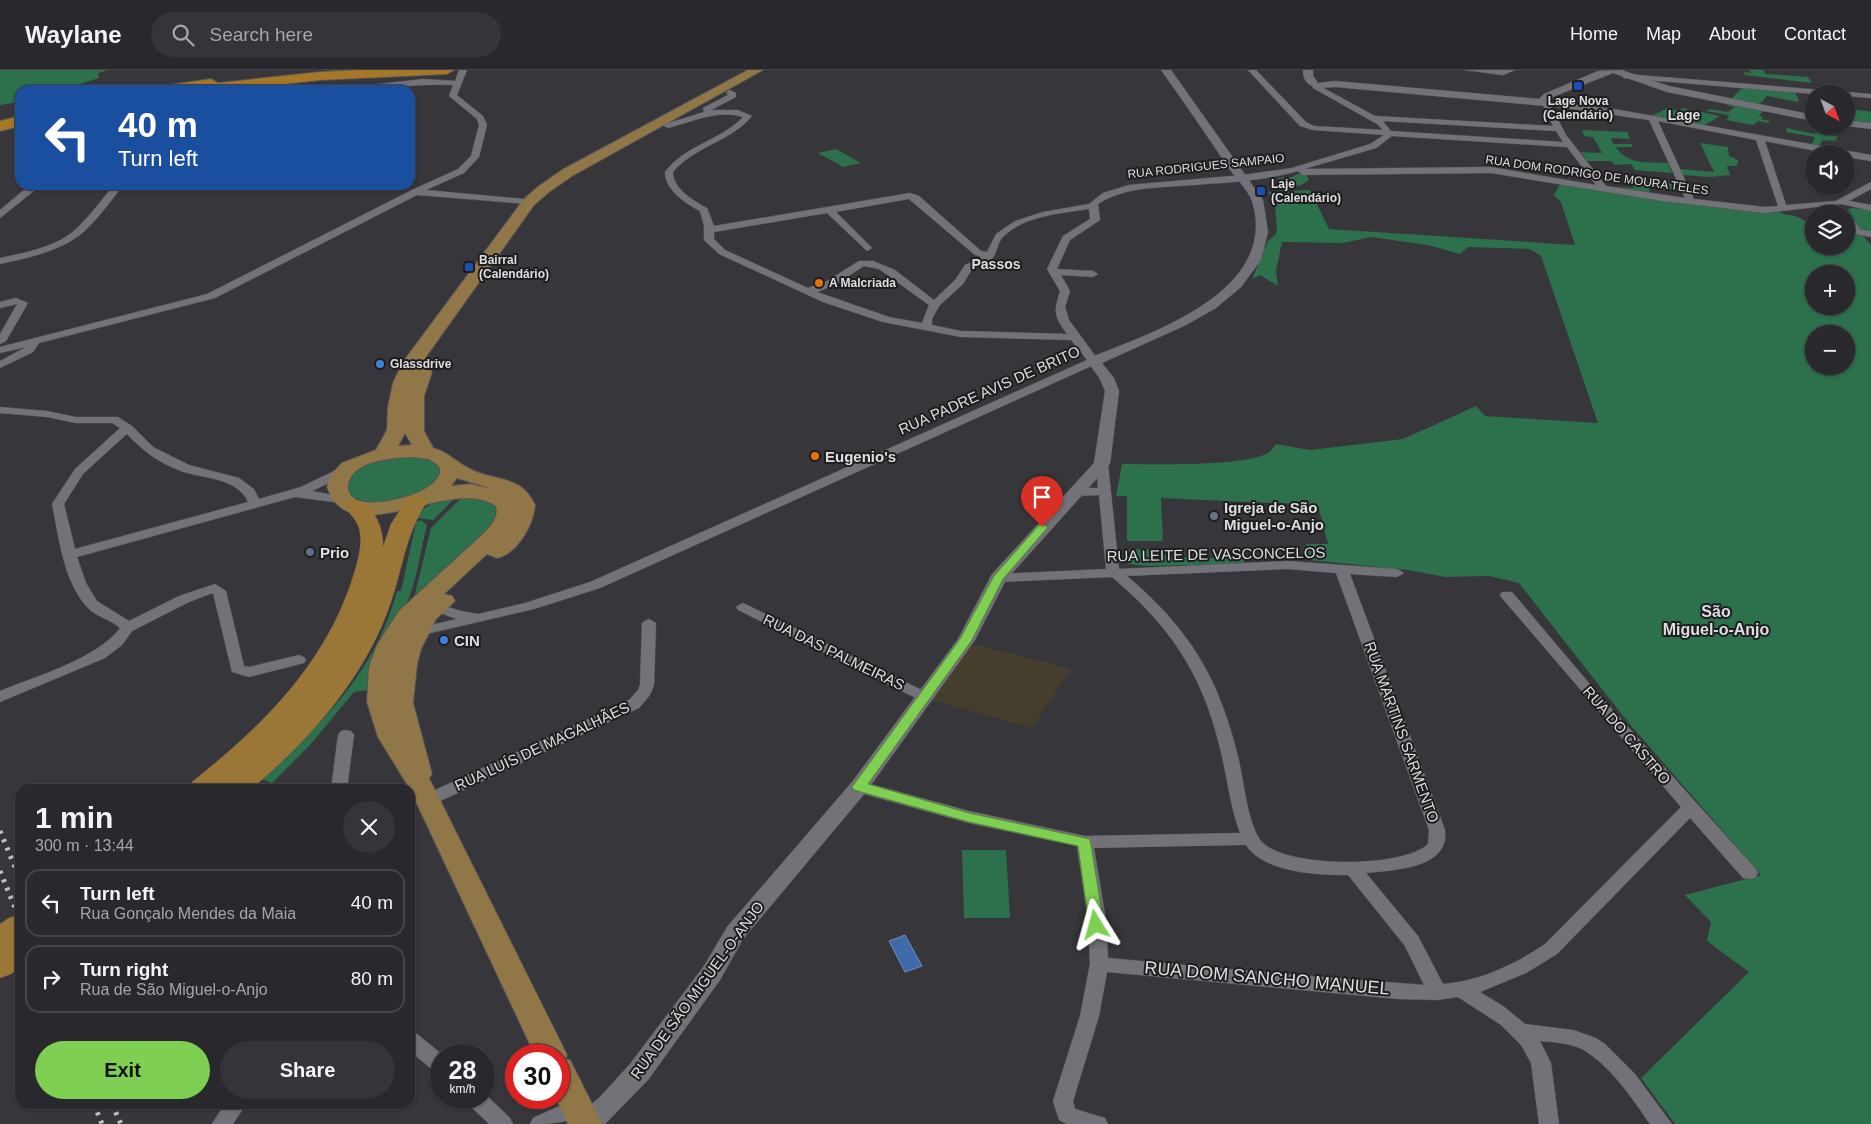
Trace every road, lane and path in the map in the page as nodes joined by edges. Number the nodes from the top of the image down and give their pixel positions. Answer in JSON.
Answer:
{"nodes":[{"id":1,"x":344,"y":70,"type":"edge"},
{"id":2,"x":463,"y":70,"type":"edge"},
{"id":3,"x":757,"y":70,"type":"edge"},
{"id":4,"x":768,"y":70,"type":"edge"},
{"id":5,"x":1166,"y":70,"type":"edge"},
{"id":6,"x":1252,"y":70,"type":"edge"},
{"id":7,"x":1308,"y":70,"type":"edge"},
{"id":8,"x":1468,"y":70,"type":"edge"},
{"id":9,"x":1511,"y":70,"type":"edge"},
{"id":10,"x":1608,"y":70,"type":"edge"},
{"id":11,"x":454,"y":77,"type":"edge"},
{"id":12,"x":1657,"y":82,"type":"junction"},
{"id":13,"x":198,"y":85,"type":"edge"},
{"id":14,"x":240,"y":85,"type":"edge"},
{"id":15,"x":393,"y":85,"type":"edge"},
{"id":16,"x":1316,"y":86,"type":"junction"},
{"id":17,"x":1805,"y":91,"type":"edge"},
{"id":18,"x":730,"y":92,"type":"junction"},
{"id":19,"x":1855,"y":95,"type":"edge"},
{"id":20,"x":1871,"y":96,"type":"edge"},
{"id":21,"x":1546,"y":102,"type":"junction"},
{"id":22,"x":712,"y":115,"type":"junction"},
{"id":23,"x":1805,"y":116,"type":"edge"},
{"id":24,"x":15,"y":117,"type":"edge"},
{"id":25,"x":1374,"y":118,"type":"junction"},
{"id":26,"x":1652,"y":118,"type":"junction"},
{"id":27,"x":0,"y":120,"type":"edge"},
{"id":28,"x":15,"y":122,"type":"edge"},
{"id":29,"x":1855,"y":124,"type":"edge"},
{"id":30,"x":0,"y":126,"type":"edge"},
{"id":31,"x":668,"y":126,"type":"junction"},
{"id":32,"x":1871,"y":126,"type":"edge"},
{"id":33,"x":1558,"y":129,"type":"junction"},
{"id":34,"x":1389,"y":134,"type":"junction"},
{"id":35,"x":1759,"y":137,"type":"junction"},
{"id":36,"x":1570,"y":145,"type":"junction"},
{"id":37,"x":1805,"y":146,"type":"edge"},
{"id":38,"x":1855,"y":155,"type":"edge"},
{"id":39,"x":1871,"y":158,"type":"edge"},
{"id":40,"x":1283,"y":172,"type":"junction"},
{"id":41,"x":1243,"y":178,"type":"junction"},
{"id":42,"x":1871,"y":185,"type":"edge"},
{"id":43,"x":1604,"y":189,"type":"junction"},
{"id":44,"x":30,"y":190,"type":"edge"},
{"id":45,"x":115,"y":190,"type":"edge"},
{"id":46,"x":415,"y":192,"type":"junction"},
{"id":47,"x":524,"y":202,"type":"dead end"},
{"id":48,"x":1691,"y":202,"type":"junction"},
{"id":49,"x":1848,"y":205,"type":"edge"},
{"id":50,"x":1092,"y":206,"type":"junction"},
{"id":51,"x":1855,"y":207,"type":"edge"},
{"id":52,"x":1871,"y":208,"type":"edge"},
{"id":53,"x":1783,"y":209,"type":"junction"},
{"id":54,"x":1805,"y":209,"type":"edge"},
{"id":55,"x":829,"y":210,"type":"junction"},
{"id":56,"x":0,"y":215,"type":"edge"},
{"id":57,"x":1855,"y":227,"type":"edge"},
{"id":58,"x":709,"y":229,"type":"junction"},
{"id":59,"x":1871,"y":234,"type":"edge"},
{"id":60,"x":867,"y":248,"type":"dead end"},
{"id":61,"x":990,"y":255,"type":"junction"},
{"id":62,"x":0,"y":261,"type":"edge"},
{"id":63,"x":1054,"y":272,"type":"junction"},
{"id":64,"x":1093,"y":274,"type":"dead end"},
{"id":65,"x":809,"y":291,"type":"junction"},
{"id":66,"x":935,"y":304,"type":"junction"},
{"id":67,"x":0,"y":305,"type":"edge"},
{"id":68,"x":927,"y":328,"type":"junction"},
{"id":69,"x":1074,"y":337,"type":"junction"},
{"id":70,"x":0,"y":341,"type":"edge"},
{"id":71,"x":34,"y":342,"type":"junction"},
{"id":72,"x":0,"y":350,"type":"edge"},
{"id":73,"x":1094,"y":361,"type":"junction"},
{"id":74,"x":0,"y":365,"type":"edge"},
{"id":75,"x":0,"y":410,"type":"edge"},
{"id":76,"x":128,"y":428,"type":"junction"},
{"id":77,"x":426,"y":452,"type":"junction"},
{"id":78,"x":384,"y":453,"type":"junction"},
{"id":79,"x":1102,"y":464,"type":"junction"},
{"id":80,"x":449,"y":466,"type":"junction"},
{"id":81,"x":348,"y":470,"type":"junction"},
{"id":82,"x":1076,"y":492,"type":"junction"},
{"id":83,"x":1106,"y":493,"type":"junction"},
{"id":84,"x":279,"y":497,"type":"junction"},
{"id":85,"x":423,"y":499,"type":"junction"},
{"id":86,"x":255,"y":504,"type":"junction"},
{"id":87,"x":350,"y":504,"type":"junction"},
{"id":88,"x":71,"y":554,"type":"junction"},
{"id":89,"x":1015,"y":558,"type":"junction"},
{"id":90,"x":1342,"y":568,"type":"junction"},
{"id":91,"x":1114,"y":572,"type":"junction"},
{"id":92,"x":1398,"y":573,"type":"dead end"},
{"id":93,"x":1035,"y":575,"type":"junction"},
{"id":94,"x":998,"y":578,"type":"junction"},
{"id":95,"x":1507,"y":595,"type":"dead end"},
{"id":96,"x":743,"y":607,"type":"dead end"},
{"id":97,"x":498,"y":615,"type":"junction"},
{"id":98,"x":422,"y":617,"type":"junction"},
{"id":99,"x":649,"y":623,"type":"dead end"},
{"id":100,"x":127,"y":628,"type":"junction"},
{"id":101,"x":298,"y":660,"type":"dead end"},
{"id":102,"x":0,"y":697,"type":"edge"},
{"id":103,"x":925,"y":697,"type":"junction"},
{"id":104,"x":346,"y":736,"type":"dead end"},
{"id":105,"x":224,"y":783,"type":"edge"},
{"id":106,"x":339,"y":784,"type":"edge"},
{"id":107,"x":859,"y":787,"type":"junction"},
{"id":108,"x":424,"y":793,"type":"junction"},
{"id":109,"x":1691,"y":807,"type":"junction"},
{"id":110,"x":1251,"y":839,"type":"junction"},
{"id":111,"x":1085,"y":842,"type":"junction"},
{"id":112,"x":1352,"y":868,"type":"junction"},
{"id":113,"x":1749,"y":873,"type":"dead end"},
{"id":114,"x":15,"y":930,"type":"edge"},
{"id":115,"x":0,"y":941,"type":"edge"},
{"id":116,"x":15,"y":954,"type":"edge"},
{"id":117,"x":1100,"y":964,"type":"junction"},
{"id":118,"x":0,"y":965,"type":"edge"},
{"id":119,"x":1460,"y":990,"type":"junction"},
{"id":120,"x":1436,"y":991,"type":"junction"},
{"id":121,"x":1520,"y":1031,"type":"junction"},
{"id":122,"x":415,"y":1044,"type":"edge"},
{"id":123,"x":546,"y":1044,"type":"edge"},
{"id":124,"x":430,"y":1056,"type":"edge"},
{"id":125,"x":570,"y":1092,"type":"edge"},
{"id":126,"x":232,"y":1109,"type":"edge"},
{"id":127,"x":487,"y":1109,"type":"edge"},
{"id":128,"x":583,"y":1118,"type":"edge"},
{"id":129,"x":222,"y":1124,"type":"edge"},
{"id":130,"x":503,"y":1124,"type":"edge"},
{"id":131,"x":540,"y":1124,"type":"edge"},
{"id":132,"x":1098,"y":1124,"type":"edge"},
{"id":133,"x":1549,"y":1124,"type":"edge"},
{"id":134,"x":1662,"y":1124,"type":"edge"}],
"edges":[{"from":1,"to":13,"type":"highway"},
{"from":2,"to":11,"type":"street"},
{"from":3,"to":78,"type":"main road"},
{"from":4,"to":18,"type":"main road"},
{"from":5,"to":41,"type":"street","name":"RUA PADRE AVIS DE BRITO"},
{"from":6,"to":34,"type":"street"},
{"from":7,"to":16,"type":"street"},
{"from":8,"to":9,"type":"street"},
{"from":10,"to":12,"type":"street"},
{"from":10,"to":21,"type":"street"},
{"from":11,"to":14,"type":"highway"},
{"from":11,"to":15,"type":"street"},
{"from":11,"to":46,"type":"street"},
{"from":12,"to":17,"type":"street"},
{"from":12,"to":23,"type":"street"},
{"from":16,"to":21,"type":"street"},
{"from":16,"to":25,"type":"street"},
{"from":18,"to":22,"type":"street"},
{"from":18,"to":31,"type":"main road"},
{"from":19,"to":20,"type":"street"},
{"from":21,"to":26,"type":"street"},
{"from":21,"to":33,"type":"street"},
{"from":22,"to":31,"type":"street"},
{"from":22,"to":58,"type":"street"},
{"from":24,"to":27,"type":"highway"},
{"from":25,"to":33,"type":"street"},
{"from":25,"to":34,"type":"street"},
{"from":26,"to":35,"type":"street"},
{"from":26,"to":48,"type":"street"},
{"from":28,"to":30,"type":"highway"},
{"from":29,"to":32,"type":"street"},
{"from":31,"to":77,"type":"main road"},
{"from":33,"to":36,"type":"street"},
{"from":34,"to":36,"type":"street"},
{"from":34,"to":40,"type":"street","name":"RUA RODRIGUES SAMPAIO"},
{"from":35,"to":37,"type":"street"},
{"from":35,"to":53,"type":"street"},
{"from":36,"to":43,"type":"street"},
{"from":38,"to":39,"type":"street"},
{"from":40,"to":41,"type":"street","name":"RUA RODRIGUES SAMPAIO"},
{"from":40,"to":43,"type":"street","name":"RUA DOM RODRIGO DE MOURA TELES"},
{"from":41,"to":50,"type":"street","name":"RUA RODRIGUES SAMPAIO"},
{"from":41,"to":73,"type":"street","name":"RUA PADRE AVIS DE BRITO"},
{"from":42,"to":49,"type":"street","name":"RUA DOM RODRIGO DE MOURA TELES"},
{"from":43,"to":48,"type":"street","name":"RUA DOM RODRIGO DE MOURA TELES"},
{"from":44,"to":56,"type":"street"},
{"from":45,"to":62,"type":"street"},
{"from":46,"to":47,"type":"street"},
{"from":46,"to":71,"type":"street"},
{"from":48,"to":53,"type":"street","name":"RUA DOM RODRIGO DE MOURA TELES"},
{"from":50,"to":61,"type":"street"},
{"from":50,"to":63,"type":"street"},
{"from":51,"to":52,"type":"street"},
{"from":53,"to":54,"type":"street","name":"RUA DOM RODRIGO DE MOURA TELES"},
{"from":55,"to":58,"type":"street"},
{"from":55,"to":60,"type":"street"},
{"from":55,"to":61,"type":"street"},
{"from":57,"to":59,"type":"street"},
{"from":58,"to":65,"type":"street"},
{"from":61,"to":66,"type":"street"},
{"from":63,"to":64,"type":"street"},
{"from":63,"to":69,"type":"street"},
{"from":65,"to":66,"type":"street"},
{"from":65,"to":68,"type":"street"},
{"from":66,"to":68,"type":"street"},
{"from":67,"to":70,"type":"street"},
{"from":68,"to":69,"type":"street"},
{"from":69,"to":73,"type":"street"},
{"from":70,"to":71,"type":"street"},
{"from":71,"to":72,"type":"street"},
{"from":71,"to":74,"type":"street"},
{"from":73,"to":79,"type":"street"},
{"from":73,"to":97,"type":"street","name":"RUA PADRE AVIS DE BRITO"},
{"from":75,"to":76,"type":"street"},
{"from":76,"to":86,"type":"street"},
{"from":76,"to":88,"type":"street"},
{"from":77,"to":78,"type":"main road"},
{"from":77,"to":80,"type":"main road"},
{"from":78,"to":81,"type":"main road"},
{"from":79,"to":82,"type":"street","name":"RUA DE SÃO MIGUEL-O-ANJO"},
{"from":79,"to":83,"type":"street"},
{"from":80,"to":85,"type":"main road"},
{"from":80,"to":98,"type":"main road"},
{"from":81,"to":84,"type":"street"},
{"from":81,"to":87,"type":"main road"},
{"from":82,"to":83,"type":"street"},
{"from":82,"to":89,"type":"street","name":"RUA DE SÃO MIGUEL-O-ANJO"},
{"from":83,"to":91,"type":"street"},
{"from":84,"to":86,"type":"street"},
{"from":84,"to":87,"type":"street"},
{"from":85,"to":87,"type":"main road"},
{"from":85,"to":98,"type":"main road"},
{"from":85,"to":105,"type":"highway"},
{"from":86,"to":88,"type":"street"},
{"from":87,"to":105,"type":"highway"},
{"from":88,"to":100,"type":"street"},
{"from":89,"to":93,"type":"street"},
{"from":89,"to":94,"type":"street","name":"RUA DE SÃO MIGUEL-O-ANJO"},
{"from":90,"to":91,"type":"street","name":"RUA LEITE DE VASCONCELOS"},
{"from":90,"to":92,"type":"street","name":"RUA LEITE DE VASCONCELOS"},
{"from":90,"to":112,"type":"street","name":"RUA MARTINS SARMENTO"},
{"from":91,"to":93,"type":"street","name":"RUA LEITE DE VASCONCELOS"},
{"from":91,"to":110,"type":"street","name":"RUA MARTINS SARMENTO"},
{"from":93,"to":94,"type":"street","name":"RUA LEITE DE VASCONCELOS"},
{"from":94,"to":103,"type":"street","name":"RUA DE SÃO MIGUEL-O-ANJO"},
{"from":95,"to":109,"type":"street","name":"RUA DO CASTRO"},
{"from":96,"to":103,"type":"street","name":"RUA DAS PALMEIRAS"},
{"from":97,"to":98,"type":"street","name":"RUA PADRE AVIS DE BRITO"},
{"from":97,"to":98,"type":"street","name":"RUA PADRE AVIS DE BRITO"},
{"from":98,"to":108,"type":"main road"},
{"from":99,"to":108,"type":"street","name":"RUA LUÍS DE MAGALHÃES"},
{"from":100,"to":101,"type":"street"},
{"from":100,"to":102,"type":"street"},
{"from":103,"to":107,"type":"street","name":"RUA DE SÃO MIGUEL-O-ANJO"},
{"from":104,"to":106,"type":"street"},
{"from":107,"to":111,"type":"street"},
{"from":107,"to":128,"type":"street","name":"RUA DE SÃO MIGUEL-O-ANJO"},
{"from":108,"to":123,"type":"main road"},
{"from":109,"to":113,"type":"street","name":"RUA DO CASTRO"},
{"from":109,"to":119,"type":"street","name":"RUA DOM SANCHO MANUEL"},
{"from":110,"to":111,"type":"street"},
{"from":110,"to":112,"type":"street","name":"RUA MARTINS SARMENTO"},
{"from":111,"to":117,"type":"street"},
{"from":112,"to":120,"type":"street"},
{"from":114,"to":115,"type":"highway"},
{"from":116,"to":118,"type":"highway"},
{"from":117,"to":120,"type":"street","name":"RUA DOM SANCHO MANUEL"},
{"from":117,"to":132,"type":"street"},
{"from":119,"to":120,"type":"street","name":"RUA DOM SANCHO MANUEL"},
{"from":119,"to":121,"type":"street"},
{"from":121,"to":133,"type":"street"},
{"from":121,"to":134,"type":"street"},
{"from":122,"to":124,"type":"street"},
{"from":125,"to":128,"type":"main road"},
{"from":126,"to":129,"type":"street"},
{"from":127,"to":130,"type":"street"},
{"from":128,"to":131,"type":"street"}]}
